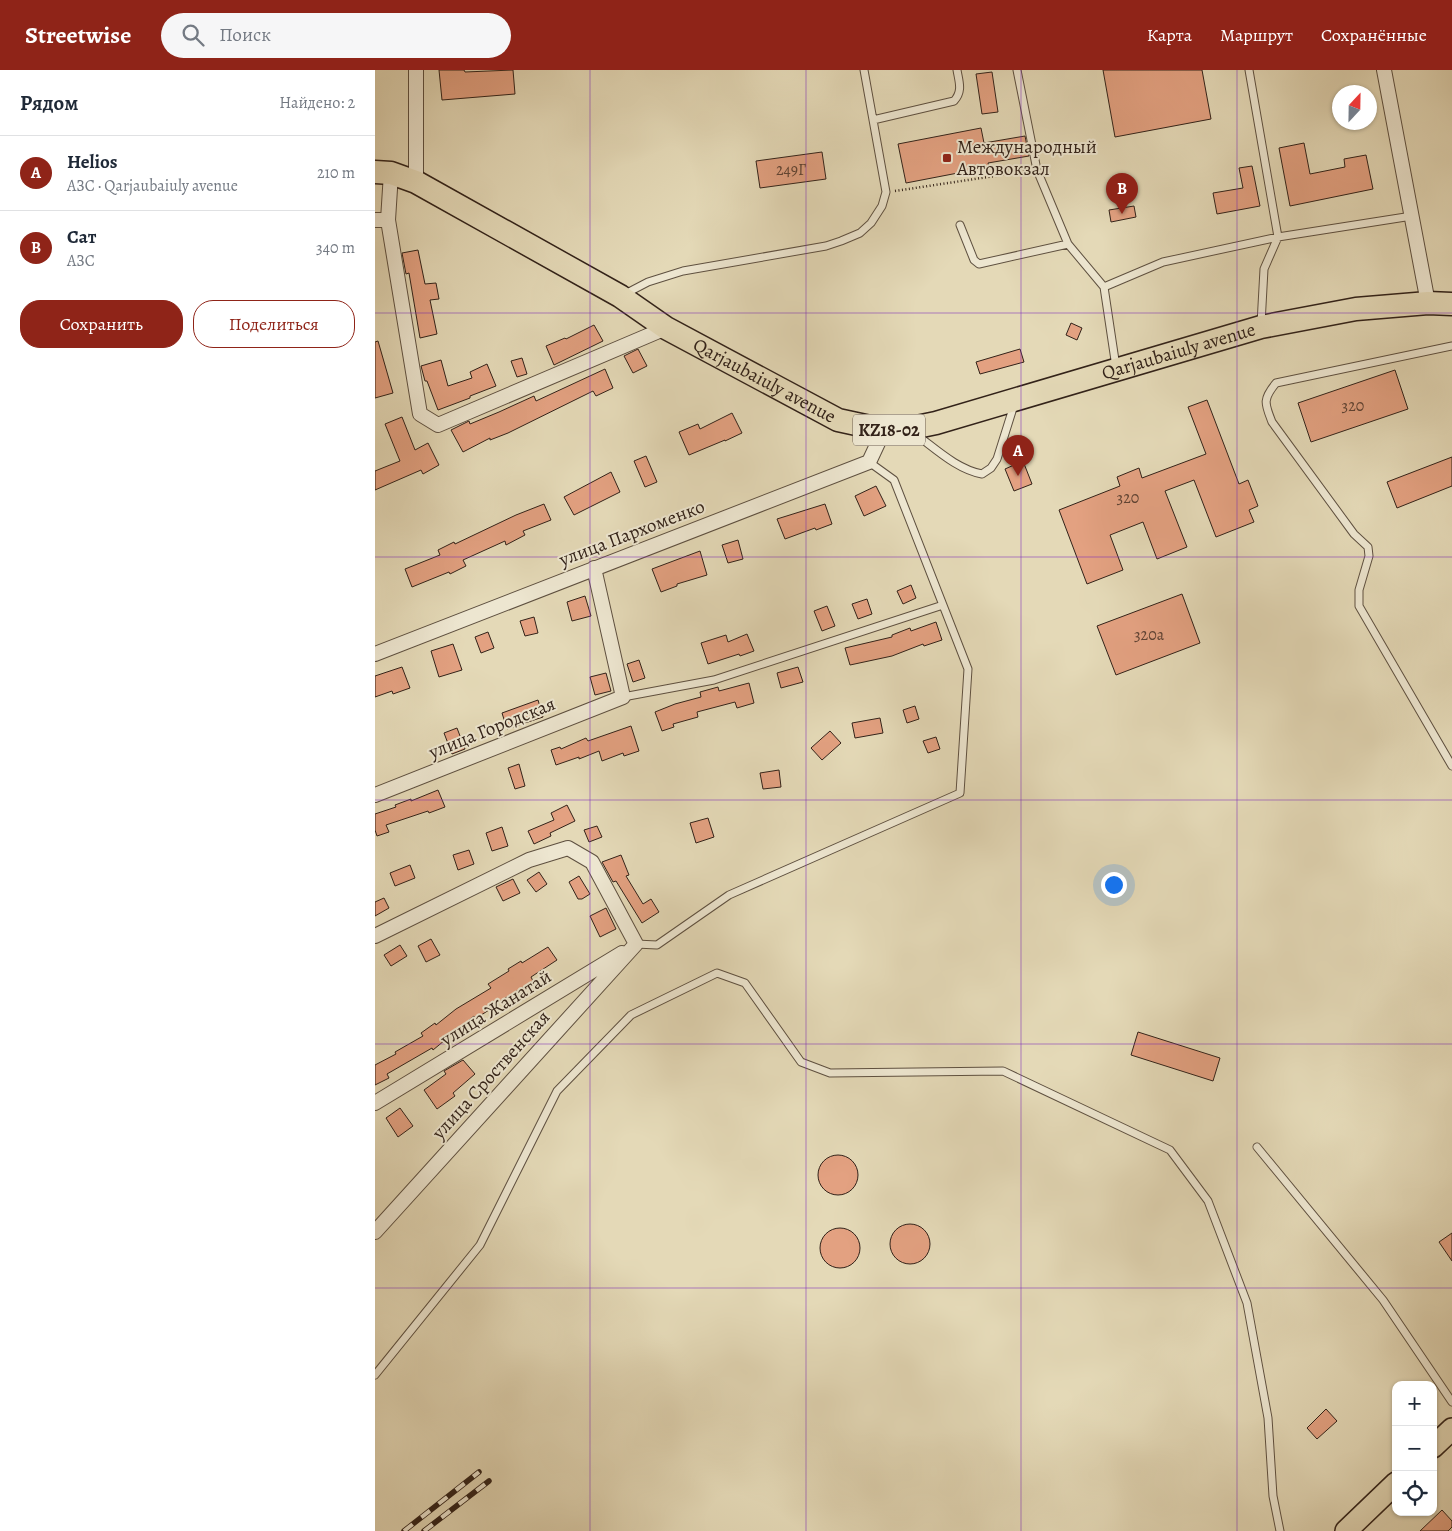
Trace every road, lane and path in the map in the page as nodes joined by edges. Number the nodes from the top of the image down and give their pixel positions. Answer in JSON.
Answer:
{"nodes":[{"id":1,"x":416,"y":70,"type":"edge"},
{"id":2,"x":864,"y":70,"type":"edge"},
{"id":3,"x":957,"y":70,"type":"edge"},
{"id":4,"x":1017,"y":70,"type":"edge"},
{"id":5,"x":1249,"y":70,"type":"edge"},
{"id":6,"x":1385,"y":70,"type":"edge"},
{"id":7,"x":873,"y":120,"type":"junction"},
{"id":8,"x":1037,"y":170,"type":"junction"},
{"id":9,"x":381,"y":171,"type":"edge"},
{"id":10,"x":416,"y":182,"type":"junction"},
{"id":11,"x":886,"y":192,"type":"junction"},
{"id":12,"x":1411,"y":216,"type":"junction"},
{"id":13,"x":382,"y":220,"type":"edge"},
{"id":14,"x":960,"y":225,"type":"dead end"},
{"id":15,"x":1278,"y":237,"type":"junction"},
{"id":16,"x":1068,"y":244,"type":"junction"},
{"id":17,"x":1104,"y":287,"type":"junction"},
{"id":18,"x":620,"y":296,"type":"junction"},
{"id":19,"x":1428,"y":303,"type":"junction"},
{"id":20,"x":1452,"y":304,"type":"edge"},
{"id":21,"x":1261,"y":327,"type":"junction"},
{"id":22,"x":666,"y":328,"type":"junction"},
{"id":23,"x":1452,"y":346,"type":"edge"},
{"id":24,"x":1116,"y":370,"type":"junction"},
{"id":25,"x":1015,"y":399,"type":"junction"},
{"id":26,"x":907,"y":429,"type":"junction"},
{"id":27,"x":884,"y":430,"type":"junction"},
{"id":28,"x":869,"y":462,"type":"junction"},
{"id":29,"x":594,"y":568,"type":"junction"},
{"id":30,"x":943,"y":605,"type":"junction"},
{"id":31,"x":375,"y":654,"type":"edge"},
{"id":32,"x":623,"y":696,"type":"junction"},
{"id":33,"x":1452,"y":766,"type":"edge"},
{"id":34,"x":375,"y":795,"type":"edge"},
{"id":35,"x":375,"y":936,"type":"edge"},
{"id":36,"x":636,"y":944,"type":"junction"},
{"id":37,"x":375,"y":1103,"type":"edge"},
{"id":38,"x":1257,"y":1147,"type":"dead end"},
{"id":39,"x":375,"y":1232,"type":"edge"},
{"id":40,"x":375,"y":1375,"type":"edge"},
{"id":41,"x":1452,"y":1402,"type":"edge"},
{"id":42,"x":1452,"y":1429,"type":"edge"},
{"id":43,"x":1437,"y":1443,"type":"edge"},
{"id":44,"x":1392,"y":1487,"type":"edge"},
{"id":45,"x":1280,"y":1531,"type":"edge"},
{"id":46,"x":1346,"y":1531,"type":"edge"}],
"edges":[{"from":1,"to":10,"type":"street"},
{"from":2,"to":7,"type":"lane"},
{"from":3,"to":7,"type":"lane"},
{"from":4,"to":8,"type":"lane"},
{"from":5,"to":15,"type":"lane"},
{"from":6,"to":12,"type":"street"},
{"from":7,"to":11,"type":"lane"},
{"from":8,"to":11,"type":"path"},
{"from":8,"to":16,"type":"lane"},
{"from":9,"to":10,"type":"highway","name":"Qarjaubaiuly avenue","number":"KZ18-02"},
{"from":9,"to":13,"type":"street"},
{"from":10,"to":18,"type":"highway","name":"Qarjaubaiuly avenue","number":"KZ18-02"},
{"from":11,"to":18,"type":"lane"},
{"from":12,"to":15,"type":"lane"},
{"from":12,"to":19,"type":"street"},
{"from":13,"to":22,"type":"street"},
{"from":14,"to":16,"type":"lane"},
{"from":15,"to":17,"type":"lane"},
{"from":15,"to":21,"type":"lane"},
{"from":16,"to":17,"type":"lane"},
{"from":17,"to":24,"type":"lane"},
{"from":18,"to":22,"type":"highway","name":"Qarjaubaiuly avenue","number":"KZ18-02"},
{"from":19,"to":20,"type":"highway","name":"Qarjaubaiuly avenue","number":"KZ18-02"},
{"from":19,"to":21,"type":"highway","name":"Qarjaubaiuly avenue","number":"KZ18-02"},
{"from":21,"to":24,"type":"highway","name":"Qarjaubaiuly avenue","number":"KZ18-02"},
{"from":22,"to":27,"type":"highway","name":"Qarjaubaiuly avenue","number":"KZ18-02"},
{"from":23,"to":33,"type":"lane"},
{"from":24,"to":25,"type":"highway","name":"Qarjaubaiuly avenue","number":"KZ18-02"},
{"from":25,"to":26,"type":"highway","name":"Qarjaubaiuly avenue","number":"KZ18-02"},
{"from":25,"to":26,"type":"lane"},
{"from":26,"to":27,"type":"highway","name":"Qarjaubaiuly avenue","number":"KZ18-02"},
{"from":27,"to":28,"type":"street"},
{"from":28,"to":29,"type":"street","name":"улица Пархоменко"},
{"from":28,"to":30,"type":"lane"},
{"from":29,"to":31,"type":"street","name":"улица Пархоменко"},
{"from":29,"to":32,"type":"street"},
{"from":30,"to":32,"type":"lane"},
{"from":30,"to":36,"type":"lane"},
{"from":32,"to":34,"type":"street","name":"улица Городская"},
{"from":35,"to":36,"type":"street"},
{"from":36,"to":37,"type":"street","name":"улица Жанатай"},
{"from":36,"to":39,"type":"street","name":"улица Сроственская"},
{"from":38,"to":41,"type":"lane"},
{"from":40,"to":45,"type":"lane"},
{"from":42,"to":43,"type":"main road"},
{"from":44,"to":46,"type":"main road"}]}
